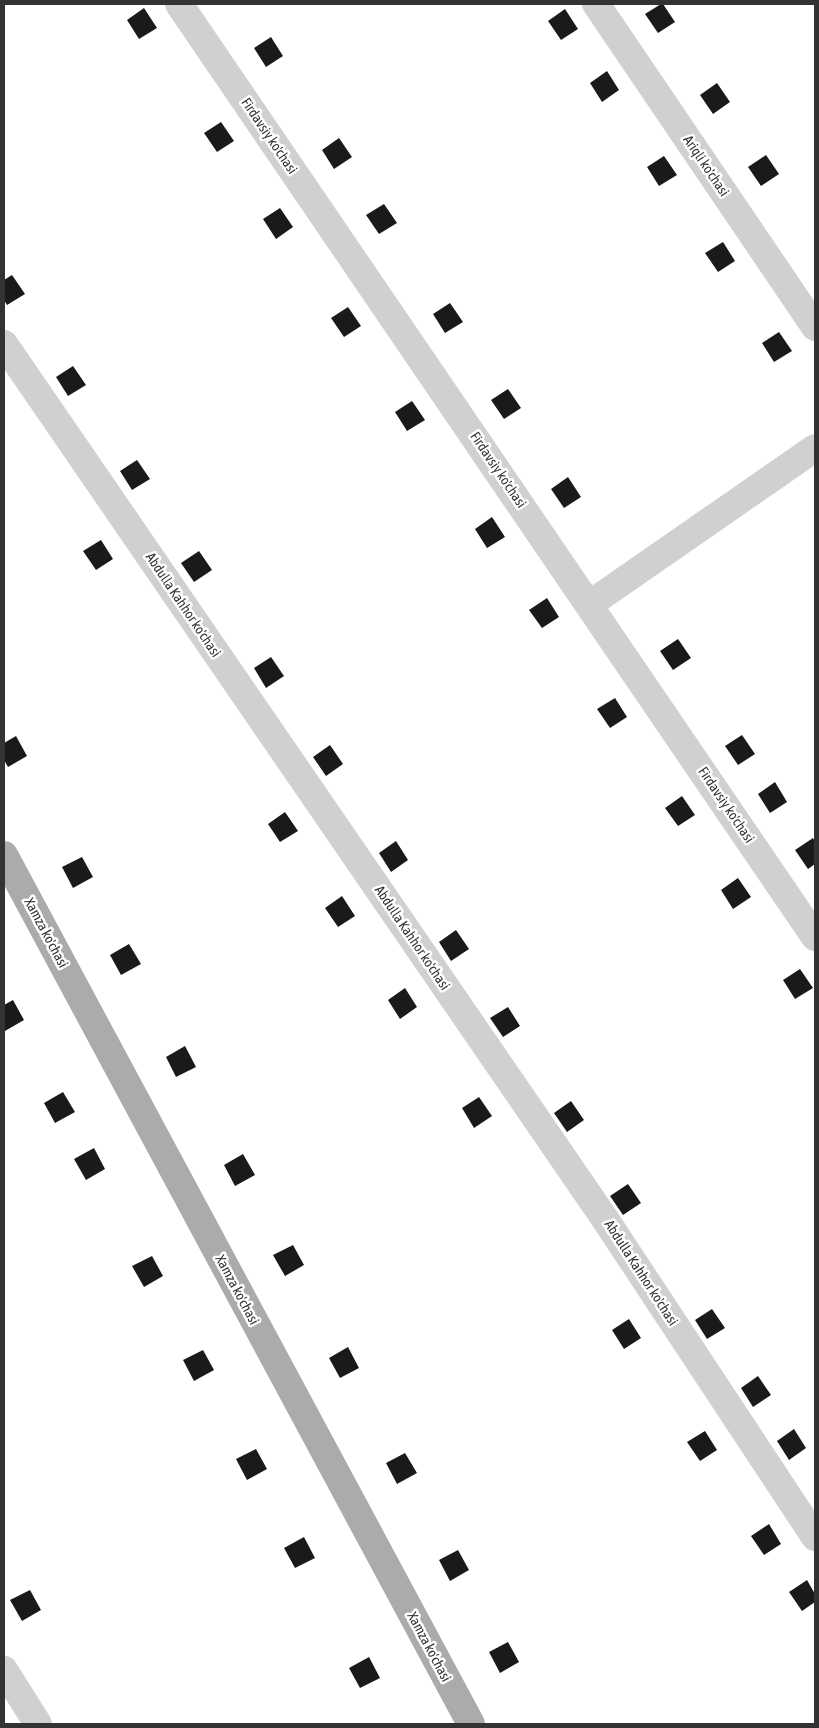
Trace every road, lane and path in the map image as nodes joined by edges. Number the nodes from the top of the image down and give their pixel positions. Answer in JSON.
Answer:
{"nodes":[{"id":1,"x":179,"y":4,"type":"edge"},
{"id":2,"x":596,"y":4,"type":"edge"},
{"id":3,"x":815,"y":328,"type":"edge"},
{"id":4,"x":4,"y":344,"type":"edge"},
{"id":5,"x":815,"y":448,"type":"edge"},
{"id":6,"x":590,"y":604,"type":"junction"},
{"id":7,"x":4,"y":855,"type":"edge"},
{"id":8,"x":815,"y":937,"type":"edge"},
{"id":9,"x":815,"y":1537,"type":"edge"},
{"id":10,"x":4,"y":1670,"type":"edge"},
{"id":11,"x":38,"y":1724,"type":"edge"},
{"id":12,"x":471,"y":1724,"type":"edge"}],
"edges":[{"from":1,"to":6,"type":"street","name":"Firdavsiy ko'chasi"},
{"from":2,"to":3,"type":"street","name":"Ariqli ko'chasi"},
{"from":4,"to":9,"type":"street","name":"Abdulla Kahhor ko'chasi"},
{"from":5,"to":6,"type":"street"},
{"from":6,"to":8,"type":"street","name":"Firdavsiy ko'chasi"},
{"from":7,"to":12,"type":"main road","name":"Xamza ko'chasi"},
{"from":10,"to":11,"type":"street"}]}
